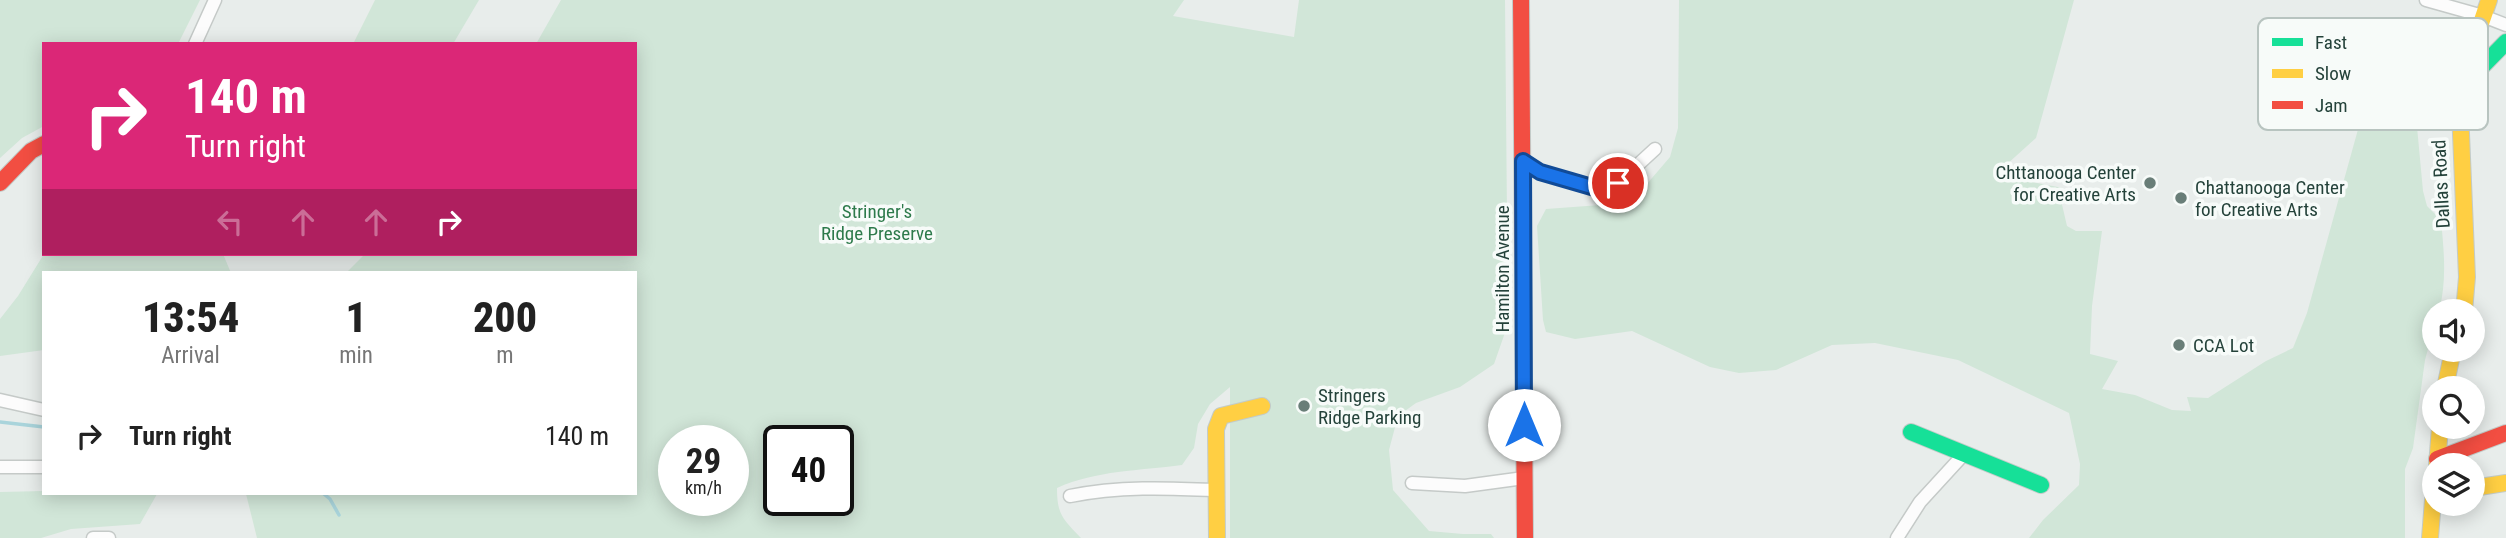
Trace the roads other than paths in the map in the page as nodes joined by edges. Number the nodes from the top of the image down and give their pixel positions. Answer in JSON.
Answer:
{"nodes":[{"id":1,"x":215,"y":0,"type":"edge"},
{"id":2,"x":1521,"y":0,"type":"edge"},
{"id":3,"x":2426,"y":0,"type":"edge"},
{"id":4,"x":2486,"y":8,"type":"edge"},
{"id":5,"x":2506,"y":25,"type":"edge"},
{"id":6,"x":196,"y":42,"type":"edge"},
{"id":7,"x":2506,"y":42,"type":"edge"},
{"id":8,"x":2488,"y":61,"type":"edge"},
{"id":9,"x":2461,"y":130,"type":"edge"},
{"id":10,"x":42,"y":145,"type":"edge"},
{"id":11,"x":1655,"y":149,"type":"dead end"},
{"id":12,"x":1523,"y":161,"type":"junction"},
{"id":13,"x":0,"y":183,"type":"edge"},
{"id":14,"x":2465,"y":299,"type":"edge"},
{"id":15,"x":0,"y":400,"type":"edge"},
{"id":16,"x":1262,"y":406,"type":"dead end"},
{"id":17,"x":42,"y":410,"type":"edge"},
{"id":18,"x":1911,"y":432,"type":"dead end"},
{"id":19,"x":2506,"y":433,"type":"edge"},
{"id":20,"x":2458,"y":453,"type":"edge"},
{"id":21,"x":1964,"y":454,"type":"junction"},
{"id":22,"x":0,"y":467,"type":"edge"},
{"id":23,"x":42,"y":467,"type":"edge"},
{"id":24,"x":1524,"y":478,"type":"junction"},
{"id":25,"x":1412,"y":483,"type":"dead end"},
{"id":26,"x":2506,"y":483,"type":"edge"},
{"id":27,"x":2040,"y":485,"type":"dead end"},
{"id":28,"x":2485,"y":486,"type":"edge"},
{"id":29,"x":1216,"y":490,"type":"junction"},
{"id":30,"x":1070,"y":496,"type":"dead end"},
{"id":31,"x":2432,"y":516,"type":"edge"},
{"id":32,"x":93,"y":538,"type":"edge"},
{"id":33,"x":109,"y":538,"type":"edge"},
{"id":34,"x":1217,"y":538,"type":"edge"},
{"id":35,"x":1525,"y":538,"type":"edge"},
{"id":36,"x":1897,"y":538,"type":"edge"},
{"id":37,"x":2430,"y":538,"type":"edge"}],
"edges":[{"from":1,"to":6,"type":"street"},
{"from":2,"to":12,"type":"street","name":"Hamilton Avenue"},
{"from":3,"to":4,"type":"street"},
{"from":4,"to":5,"type":"street"},
{"from":7,"to":8,"type":"street"},
{"from":9,"to":14,"type":"street","name":"Dallas Road"},
{"from":10,"to":13,"type":"street"},
{"from":11,"to":12,"type":"street"},
{"from":12,"to":24,"type":"street","name":"Hamilton Avenue"},
{"from":15,"to":17,"type":"street"},
{"from":16,"to":29,"type":"street"},
{"from":18,"to":21,"type":"street"},
{"from":19,"to":20,"type":"street"},
{"from":21,"to":27,"type":"street"},
{"from":21,"to":36,"type":"street"},
{"from":22,"to":23,"type":"street"},
{"from":24,"to":25,"type":"street"},
{"from":24,"to":35,"type":"street","name":"Hamilton Avenue"},
{"from":26,"to":28,"type":"street"},
{"from":29,"to":30,"type":"street"},
{"from":29,"to":34,"type":"street"},
{"from":31,"to":37,"type":"street"},
{"from":32,"to":33,"type":"street"}]}
